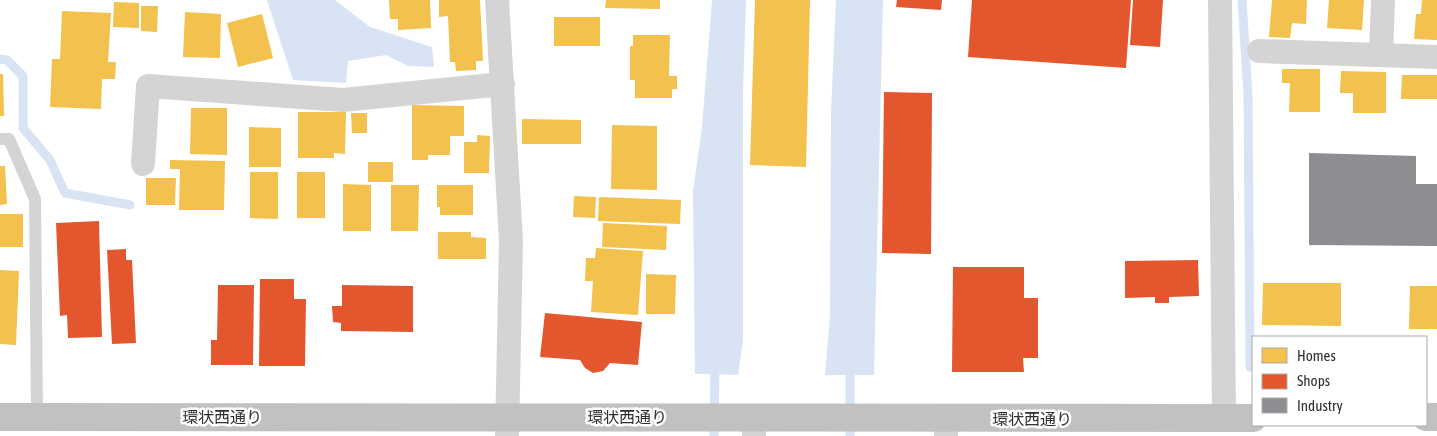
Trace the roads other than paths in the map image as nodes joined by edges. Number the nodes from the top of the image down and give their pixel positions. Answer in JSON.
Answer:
{"nodes":[{"id":1,"x":498,"y":0,"type":"edge"},
{"id":2,"x":1220,"y":0,"type":"edge"},
{"id":3,"x":1382,"y":0,"type":"edge"},
{"id":4,"x":1259,"y":51,"type":"dead end"},
{"id":5,"x":1381,"y":54,"type":"junction"},
{"id":6,"x":1437,"y":56,"type":"edge"},
{"id":7,"x":503,"y":84,"type":"junction"},
{"id":8,"x":0,"y":138,"type":"edge"},
{"id":9,"x":143,"y":164,"type":"dead end"},
{"id":10,"x":0,"y":416,"type":"edge"},
{"id":11,"x":37,"y":416,"type":"junction"},
{"id":12,"x":1252,"y":418,"type":"edge"},
{"id":13,"x":1224,"y":419,"type":"junction"},
{"id":14,"x":748,"y":424,"type":"edge"},
{"id":15,"x":506,"y":426,"type":"edge"},
{"id":16,"x":946,"y":428,"type":"edge"}],
"edges":[{"from":1,"to":7,"type":"street"},
{"from":2,"to":13,"type":"street"},
{"from":3,"to":5,"type":"street"},
{"from":4,"to":5,"type":"street"},
{"from":5,"to":6,"type":"street"},
{"from":7,"to":9,"type":"street"},
{"from":7,"to":15,"type":"street"},
{"from":8,"to":11,"type":"lane"},
{"from":10,"to":11,"type":"highway","name":"環状西通り"},
{"from":11,"to":15,"type":"highway","name":"環状西通り"},
{"from":12,"to":13,"type":"highway","name":"環状西通り"},
{"from":13,"to":16,"type":"highway","name":"環状西通り"},
{"from":14,"to":15,"type":"highway","name":"環状西通り"},
{"from":14,"to":16,"type":"highway","name":"環状西通り"}]}
